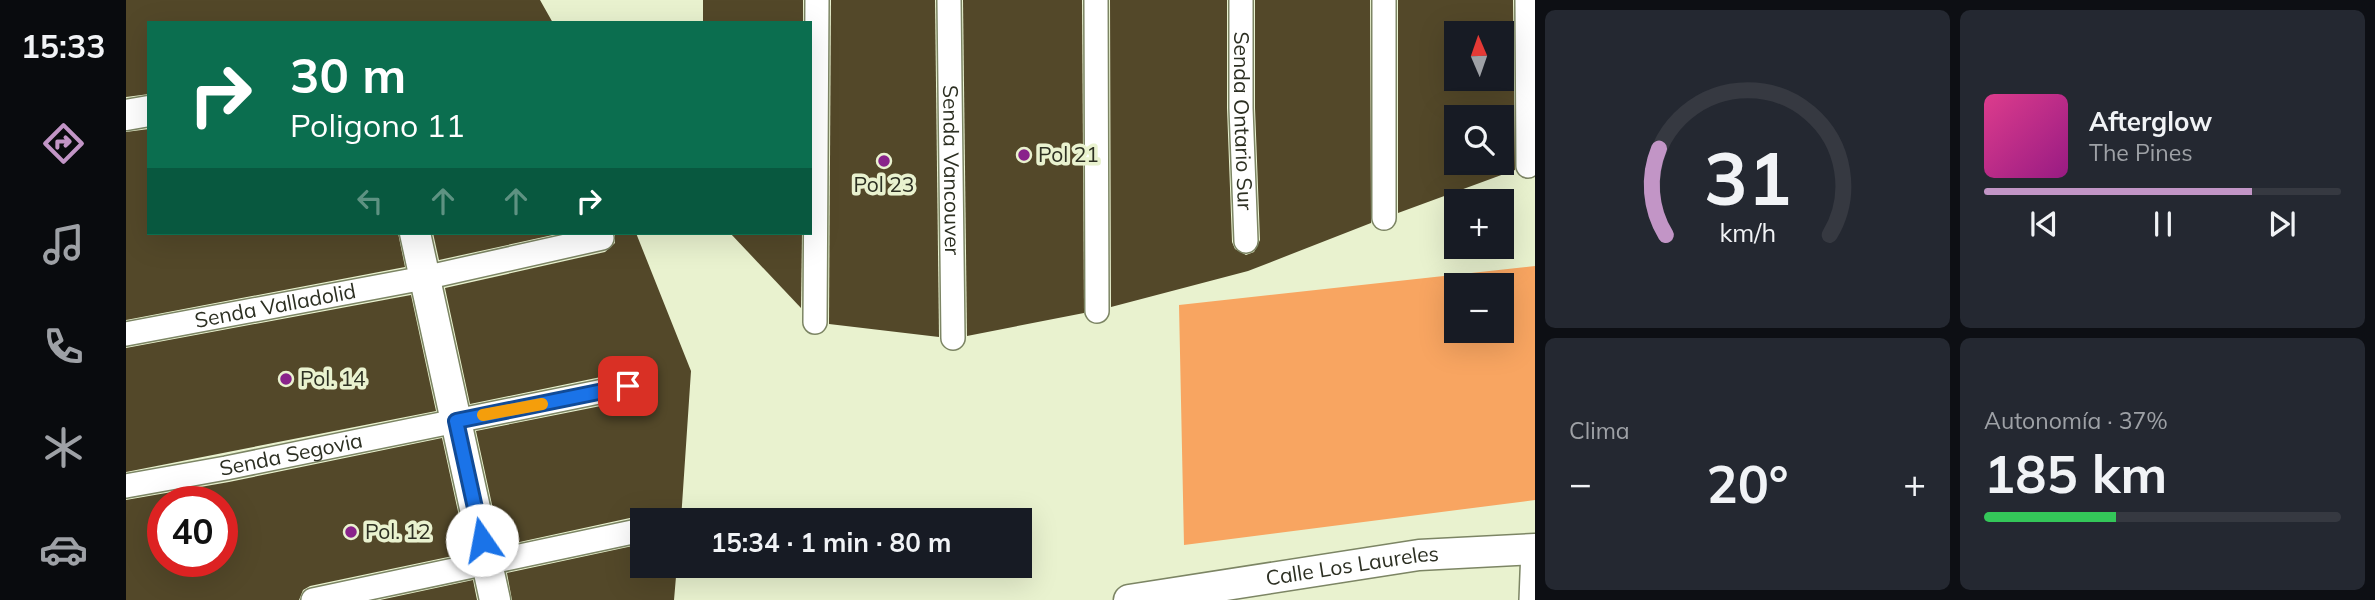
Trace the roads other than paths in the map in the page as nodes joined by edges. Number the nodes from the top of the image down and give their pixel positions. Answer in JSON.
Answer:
{"nodes":[{"id":1,"x":817,"y":0,"type":"edge"},
{"id":2,"x":949,"y":0,"type":"edge"},
{"id":3,"x":1096,"y":0,"type":"edge"},
{"id":4,"x":1241,"y":0,"type":"edge"},
{"id":5,"x":1384,"y":0,"type":"edge"},
{"id":6,"x":1527,"y":0,"type":"edge"},
{"id":7,"x":147,"y":111,"type":"edge"},
{"id":8,"x":126,"y":115,"type":"edge"},
{"id":9,"x":1528,"y":166,"type":"dead end"},
{"id":10,"x":1384,"y":218,"type":"dead end"},
{"id":11,"x":415,"y":235,"type":"edge"},
{"id":12,"x":602,"y":238,"type":"dead end"},
{"id":13,"x":1245,"y":241,"type":"dead end"},
{"id":14,"x":424,"y":278,"type":"junction"},
{"id":15,"x":1097,"y":311,"type":"dead end"},
{"id":16,"x":815,"y":322,"type":"dead end"},
{"id":17,"x":126,"y":334,"type":"edge"},
{"id":18,"x":953,"y":338,"type":"dead end"},
{"id":19,"x":628,"y":386,"type":"dead end"},
{"id":20,"x":456,"y":421,"type":"junction"},
{"id":21,"x":126,"y":486,"type":"edge"},
{"id":22,"x":630,"y":533,"type":"edge"},
{"id":23,"x":1534,"y":549,"type":"edge"},
{"id":24,"x":487,"y":564,"type":"junction"},
{"id":25,"x":313,"y":600,"type":"edge"},
{"id":26,"x":495,"y":600,"type":"edge"},
{"id":27,"x":1129,"y":600,"type":"edge"},
{"id":28,"x":1531,"y":600,"type":"edge"}],
"edges":[{"from":1,"to":16,"type":"street"},
{"from":2,"to":18,"type":"street","name":"Senda Vancouver"},
{"from":3,"to":15,"type":"street"},
{"from":4,"to":13,"type":"street","name":"Senda Ontario Sur"},
{"from":5,"to":10,"type":"street"},
{"from":6,"to":9,"type":"street"},
{"from":7,"to":8,"type":"street"},
{"from":11,"to":14,"type":"street"},
{"from":12,"to":14,"type":"street","name":"Senda Valladolid"},
{"from":14,"to":17,"type":"street","name":"Senda Valladolid"},
{"from":14,"to":20,"type":"street"},
{"from":19,"to":20,"type":"street","name":"Senda Segovia"},
{"from":20,"to":21,"type":"street","name":"Senda Segovia"},
{"from":20,"to":24,"type":"street"},
{"from":22,"to":24,"type":"street"},
{"from":23,"to":27,"type":"street","name":"Calle Los Laureles"},
{"from":23,"to":28,"type":"street"},
{"from":24,"to":25,"type":"street"},
{"from":24,"to":26,"type":"street"}]}
